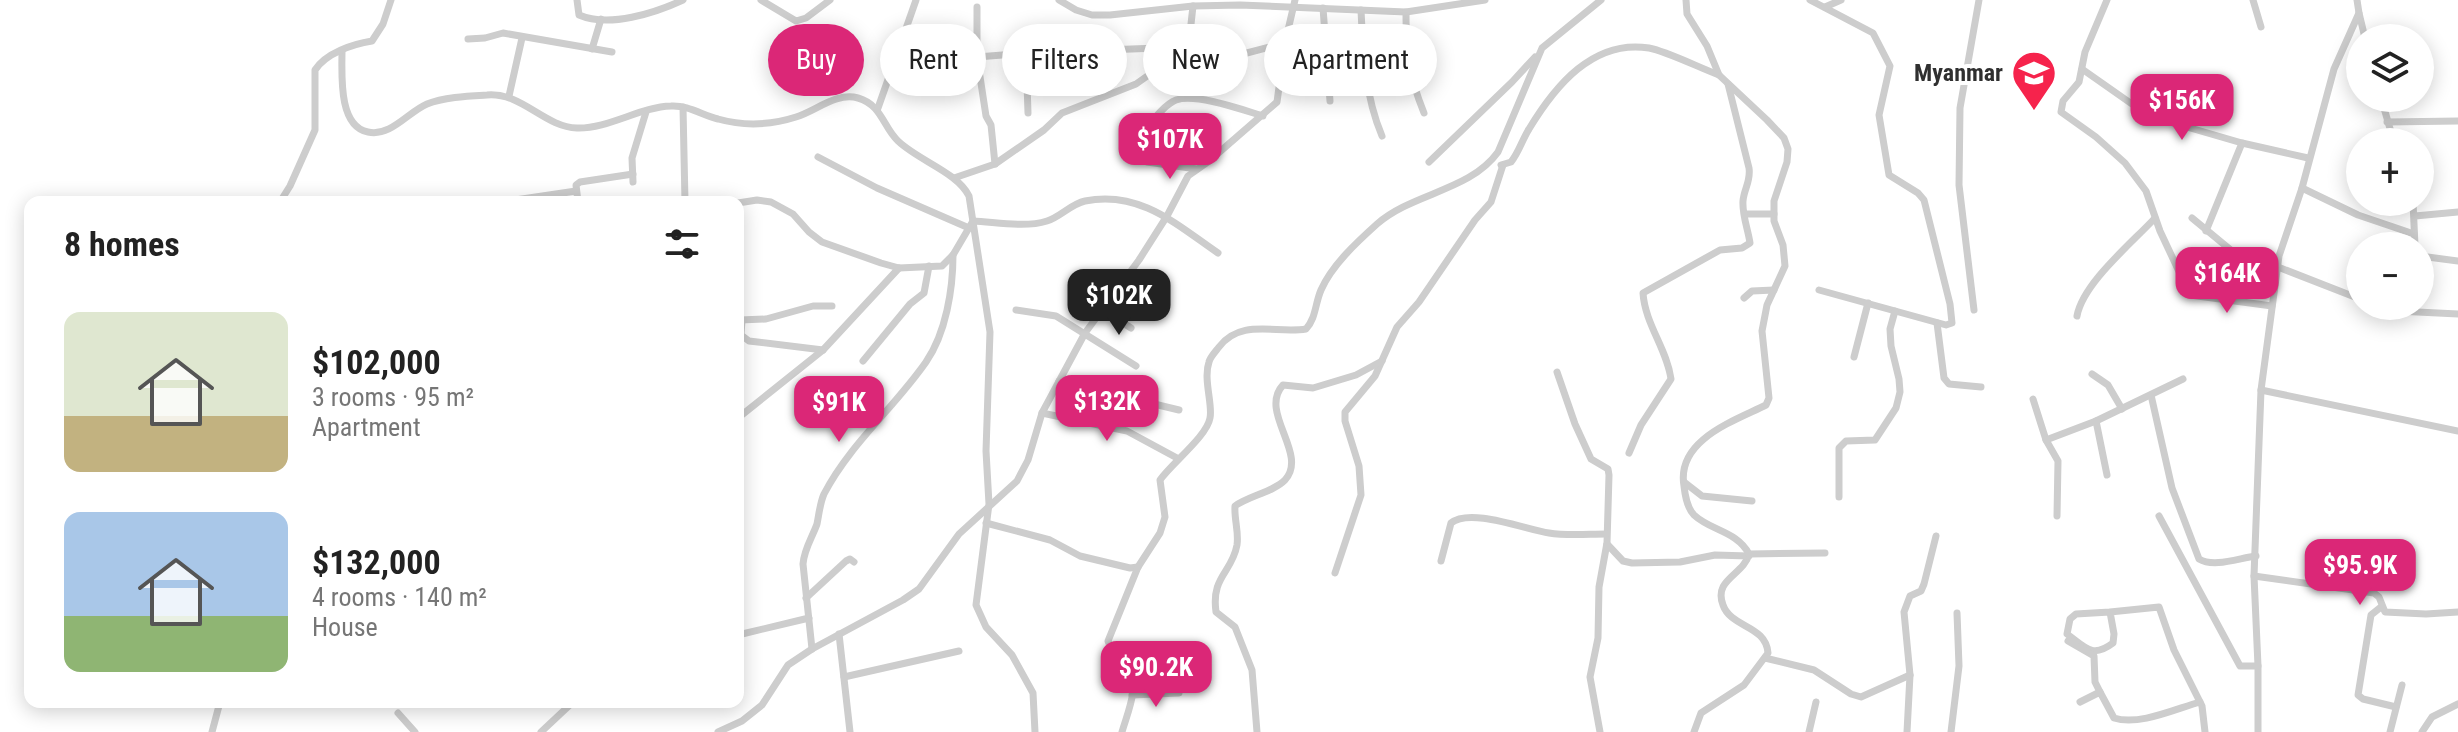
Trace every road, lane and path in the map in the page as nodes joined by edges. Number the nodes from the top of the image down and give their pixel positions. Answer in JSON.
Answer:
{"nodes":[{"id":1,"x":391,"y":0,"type":"edge"},
{"id":2,"x":577,"y":0,"type":"edge"},
{"id":3,"x":683,"y":0,"type":"edge"},
{"id":4,"x":761,"y":0,"type":"edge"},
{"id":5,"x":830,"y":0,"type":"edge"},
{"id":6,"x":916,"y":0,"type":"edge"},
{"id":7,"x":1059,"y":0,"type":"edge"},
{"id":8,"x":1485,"y":0,"type":"edge"},
{"id":9,"x":1601,"y":0,"type":"edge"},
{"id":10,"x":1686,"y":0,"type":"edge"},
{"id":11,"x":1810,"y":0,"type":"edge"},
{"id":12,"x":1841,"y":0,"type":"edge"},
{"id":13,"x":1979,"y":0,"type":"edge"},
{"id":14,"x":2107,"y":0,"type":"edge"},
{"id":15,"x":2253,"y":0,"type":"edge"},
{"id":16,"x":2357,"y":0,"type":"edge"},
{"id":17,"x":1295,"y":3,"type":"edge"},
{"id":18,"x":1193,"y":6,"type":"junction"},
{"id":19,"x":977,"y":7,"type":"dead end"},
{"id":20,"x":1824,"y":7,"type":"junction"},
{"id":21,"x":1323,"y":8,"type":"junction"},
{"id":22,"x":1361,"y":10,"type":"junction"},
{"id":23,"x":1406,"y":12,"type":"junction"},
{"id":24,"x":2359,"y":13,"type":"junction"},
{"id":25,"x":601,"y":19,"type":"junction"},
{"id":26,"x":908,"y":24,"type":"edge"},
{"id":27,"x":977,"y":24,"type":"edge"},
{"id":28,"x":1290,"y":24,"type":"edge"},
{"id":29,"x":2362,"y":24,"type":"edge"},
{"id":30,"x":2261,"y":27,"type":"dead end"},
{"id":31,"x":522,"y":38,"type":"junction"},
{"id":32,"x":468,"y":39,"type":"dead end"},
{"id":33,"x":1264,"y":48,"type":"edge"},
{"id":34,"x":1542,"y":48,"type":"junction"},
{"id":35,"x":592,"y":49,"type":"junction"},
{"id":36,"x":1127,"y":49,"type":"edge"},
{"id":37,"x":342,"y":51,"type":"junction"},
{"id":38,"x":612,"y":52,"type":"dead end"},
{"id":39,"x":2082,"y":69,"type":"junction"},
{"id":40,"x":1719,"y":75,"type":"junction"},
{"id":41,"x":1728,"y":82,"type":"junction"},
{"id":42,"x":509,"y":96,"type":"junction"},
{"id":43,"x":882,"y":96,"type":"edge"},
{"id":44,"x":983,"y":96,"type":"edge"},
{"id":45,"x":1027,"y":96,"type":"edge"},
{"id":46,"x":1278,"y":96,"type":"edge"},
{"id":47,"x":1330,"y":101,"type":"dead end"},
{"id":48,"x":683,"y":107,"type":"junction"},
{"id":49,"x":878,"y":108,"type":"junction"},
{"id":50,"x":646,"y":112,"type":"junction"},
{"id":51,"x":2384,"y":112,"type":"edge"},
{"id":52,"x":1028,"y":113,"type":"dead end"},
{"id":53,"x":1424,"y":113,"type":"dead end"},
{"id":54,"x":1263,"y":116,"type":"junction"},
{"id":55,"x":2458,"y":121,"type":"edge"},
{"id":56,"x":2387,"y":122,"type":"junction"},
{"id":57,"x":2389,"y":128,"type":"edge"},
{"id":58,"x":1145,"y":130,"type":"dead end"},
{"id":59,"x":1382,"y":136,"type":"dead end"},
{"id":60,"x":2242,"y":143,"type":"junction"},
{"id":61,"x":818,"y":157,"type":"dead end"},
{"id":62,"x":2308,"y":158,"type":"junction"},
{"id":63,"x":1147,"y":162,"type":"dead end"},
{"id":64,"x":1429,"y":162,"type":"dead end"},
{"id":65,"x":1490,"y":163,"type":"junction"},
{"id":66,"x":995,"y":164,"type":"junction"},
{"id":67,"x":1503,"y":165,"type":"junction"},
{"id":68,"x":1197,"y":169,"type":"junction"},
{"id":69,"x":954,"y":178,"type":"junction"},
{"id":70,"x":2302,"y":188,"type":"junction"},
{"id":71,"x":576,"y":191,"type":"junction"},
{"id":72,"x":284,"y":196,"type":"edge"},
{"id":73,"x":542,"y":196,"type":"edge"},
{"id":74,"x":577,"y":196,"type":"edge"},
{"id":75,"x":685,"y":196,"type":"edge"},
{"id":76,"x":744,"y":202,"type":"edge"},
{"id":77,"x":2458,"y":212,"type":"edge"},
{"id":78,"x":1745,"y":214,"type":"junction"},
{"id":79,"x":1774,"y":214,"type":"junction"},
{"id":80,"x":2434,"y":214,"type":"edge"},
{"id":81,"x":1167,"y":216,"type":"junction"},
{"id":82,"x":2415,"y":216,"type":"edge"},
{"id":83,"x":2155,"y":218,"type":"junction"},
{"id":84,"x":2192,"y":218,"type":"dead end"},
{"id":85,"x":971,"y":225,"type":"junction"},
{"id":86,"x":2206,"y":231,"type":"junction"},
{"id":87,"x":2408,"y":232,"type":"edge"},
{"id":88,"x":2414,"y":232,"type":"edge"},
{"id":89,"x":1218,"y":253,"type":"dead end"},
{"id":90,"x":953,"y":255,"type":"junction"},
{"id":91,"x":2434,"y":258,"type":"edge"},
{"id":92,"x":2458,"y":261,"type":"edge"},
{"id":93,"x":929,"y":266,"type":"junction"},
{"id":94,"x":2278,"y":267,"type":"junction"},
{"id":95,"x":899,"y":268,"type":"junction"},
{"id":96,"x":1774,"y":290,"type":"junction"},
{"id":97,"x":1819,"y":290,"type":"dead end"},
{"id":98,"x":2346,"y":294,"type":"edge"},
{"id":99,"x":1744,"y":298,"type":"dead end"},
{"id":100,"x":1868,"y":303,"type":"junction"},
{"id":101,"x":832,"y":306,"type":"dead end"},
{"id":102,"x":2272,"y":306,"type":"junction"},
{"id":103,"x":1102,"y":309,"type":"junction"},
{"id":104,"x":1016,"y":310,"type":"dead end"},
{"id":105,"x":1974,"y":310,"type":"dead end"},
{"id":106,"x":1895,"y":311,"type":"junction"},
{"id":107,"x":2434,"y":313,"type":"edge"},
{"id":108,"x":2458,"y":314,"type":"edge"},
{"id":109,"x":2077,"y":316,"type":"dead end"},
{"id":110,"x":744,"y":320,"type":"edge"},
{"id":111,"x":1937,"y":323,"type":"junction"},
{"id":112,"x":1131,"y":328,"type":"dead end"},
{"id":113,"x":1085,"y":333,"type":"junction"},
{"id":114,"x":744,"y":337,"type":"edge"},
{"id":115,"x":823,"y":350,"type":"junction"},
{"id":116,"x":1854,"y":357,"type":"dead end"},
{"id":117,"x":863,"y":361,"type":"dead end"},
{"id":118,"x":1382,"y":361,"type":"junction"},
{"id":119,"x":1136,"y":366,"type":"dead end"},
{"id":120,"x":1557,"y":372,"type":"dead end"},
{"id":121,"x":2092,"y":374,"type":"dead end"},
{"id":122,"x":2183,"y":379,"type":"dead end"},
{"id":123,"x":1059,"y":381,"type":"junction"},
{"id":124,"x":1981,"y":387,"type":"dead end"},
{"id":125,"x":2261,"y":390,"type":"junction"},
{"id":126,"x":2151,"y":395,"type":"junction"},
{"id":127,"x":2033,"y":399,"type":"dead end"},
{"id":128,"x":2122,"y":409,"type":"junction"},
{"id":129,"x":1179,"y":410,"type":"dead end"},
{"id":130,"x":744,"y":413,"type":"edge"},
{"id":131,"x":1042,"y":413,"type":"junction"},
{"id":132,"x":2096,"y":421,"type":"junction"},
{"id":133,"x":2458,"y":431,"type":"edge"},
{"id":134,"x":2046,"y":440,"type":"junction"},
{"id":135,"x":1629,"y":453,"type":"dead end"},
{"id":136,"x":1177,"y":458,"type":"junction"},
{"id":137,"x":2107,"y":475,"type":"dead end"},
{"id":138,"x":1683,"y":480,"type":"junction"},
{"id":139,"x":1839,"y":497,"type":"dead end"},
{"id":140,"x":1752,"y":501,"type":"dead end"},
{"id":141,"x":989,"y":504,"type":"junction"},
{"id":142,"x":2057,"y":516,"type":"dead end"},
{"id":143,"x":2159,"y":516,"type":"dead end"},
{"id":144,"x":986,"y":523,"type":"junction"},
{"id":145,"x":1606,"y":534,"type":"junction"},
{"id":146,"x":1936,"y":536,"type":"dead end"},
{"id":147,"x":1607,"y":543,"type":"junction"},
{"id":148,"x":1825,"y":553,"type":"dead end"},
{"id":149,"x":1749,"y":555,"type":"junction"},
{"id":150,"x":2256,"y":556,"type":"junction"},
{"id":151,"x":1441,"y":561,"type":"dead end"},
{"id":152,"x":854,"y":562,"type":"dead end"},
{"id":153,"x":1138,"y":567,"type":"junction"},
{"id":154,"x":1335,"y":573,"type":"dead end"},
{"id":155,"x":2254,"y":576,"type":"junction"},
{"id":156,"x":806,"y":598,"type":"junction"},
{"id":157,"x":2381,"y":607,"type":"junction"},
{"id":158,"x":2110,"y":612,"type":"junction"},
{"id":159,"x":2458,"y":612,"type":"edge"},
{"id":160,"x":1957,"y":613,"type":"dead end"},
{"id":161,"x":809,"y":618,"type":"junction"},
{"id":162,"x":744,"y":634,"type":"edge"},
{"id":163,"x":839,"y":634,"type":"junction"},
{"id":164,"x":2068,"y":641,"type":"dead end"},
{"id":165,"x":812,"y":649,"type":"junction"},
{"id":166,"x":959,"y":651,"type":"dead end"},
{"id":167,"x":1765,"y":658,"type":"junction"},
{"id":168,"x":2258,"y":666,"type":"junction"},
{"id":169,"x":1910,"y":675,"type":"junction"},
{"id":170,"x":844,"y":677,"type":"junction"},
{"id":171,"x":2402,"y":685,"type":"dead end"},
{"id":172,"x":2100,"y":692,"type":"junction"},
{"id":173,"x":1179,"y":693,"type":"dead end"},
{"id":174,"x":1132,"y":695,"type":"junction"},
{"id":175,"x":1816,"y":702,"type":"dead end"},
{"id":176,"x":2080,"y":702,"type":"dead end"},
{"id":177,"x":2200,"y":702,"type":"junction"},
{"id":178,"x":2458,"y":704,"type":"edge"},
{"id":179,"x":2396,"y":707,"type":"junction"},
{"id":180,"x":218,"y":708,"type":"edge"},
{"id":181,"x":560,"y":708,"type":"edge"},
{"id":182,"x":567,"y":708,"type":"edge"},
{"id":183,"x":563,"y":712,"type":"junction"},
{"id":184,"x":398,"y":713,"type":"dead end"},
{"id":185,"x":212,"y":732,"type":"edge"},
{"id":186,"x":415,"y":732,"type":"edge"},
{"id":187,"x":541,"y":732,"type":"edge"},
{"id":188,"x":718,"y":732,"type":"edge"},
{"id":189,"x":850,"y":732,"type":"edge"},
{"id":190,"x":1035,"y":732,"type":"edge"},
{"id":191,"x":1122,"y":732,"type":"edge"},
{"id":192,"x":1257,"y":732,"type":"edge"},
{"id":193,"x":1600,"y":732,"type":"edge"},
{"id":194,"x":1694,"y":732,"type":"edge"},
{"id":195,"x":1809,"y":732,"type":"edge"},
{"id":196,"x":1907,"y":732,"type":"edge"},
{"id":197,"x":1951,"y":732,"type":"edge"},
{"id":198,"x":2205,"y":732,"type":"edge"},
{"id":199,"x":2258,"y":732,"type":"edge"},
{"id":200,"x":2390,"y":732,"type":"edge"},
{"id":201,"x":2422,"y":732,"type":"edge"}],
"edges":[{"from":1,"to":37,"type":"street"},
{"from":2,"to":25,"type":"street"},
{"from":3,"to":25,"type":"street"},
{"from":4,"to":5,"type":"street"},
{"from":6,"to":26,"type":"street"},
{"from":7,"to":18,"type":"street"},
{"from":8,"to":23,"type":"street"},
{"from":9,"to":34,"type":"street"},
{"from":10,"to":40,"type":"street"},
{"from":11,"to":20,"type":"street"},
{"from":12,"to":20,"type":"street"},
{"from":13,"to":105,"type":"street"},
{"from":14,"to":39,"type":"street"},
{"from":15,"to":30,"type":"street"},
{"from":16,"to":24,"type":"street"},
{"from":17,"to":18,"type":"street"},
{"from":17,"to":21,"type":"street"},
{"from":17,"to":28,"type":"street"},
{"from":18,"to":36,"type":"street"},
{"from":19,"to":27,"type":"street"},
{"from":20,"to":111,"type":"street"},
{"from":21,"to":22,"type":"street"},
{"from":21,"to":47,"type":"street"},
{"from":22,"to":23,"type":"street"},
{"from":22,"to":59,"type":"street"},
{"from":23,"to":53,"type":"street"},
{"from":24,"to":29,"type":"street"},
{"from":24,"to":62,"type":"street"},
{"from":25,"to":35,"type":"street"},
{"from":31,"to":32,"type":"street"},
{"from":31,"to":35,"type":"street"},
{"from":31,"to":42,"type":"street"},
{"from":33,"to":66,"type":"street"},
{"from":34,"to":64,"type":"street"},
{"from":34,"to":65,"type":"street"},
{"from":35,"to":38,"type":"street"},
{"from":37,"to":42,"type":"street"},
{"from":37,"to":72,"type":"street"},
{"from":39,"to":60,"type":"street"},
{"from":39,"to":83,"type":"street"},
{"from":40,"to":41,"type":"street"},
{"from":40,"to":67,"type":"street"},
{"from":41,"to":78,"type":"street"},
{"from":41,"to":79,"type":"street"},
{"from":42,"to":50,"type":"street"},
{"from":43,"to":49,"type":"street"},
{"from":44,"to":66,"type":"street"},
{"from":45,"to":52,"type":"street"},
{"from":46,"to":54,"type":"street"},
{"from":48,"to":49,"type":"street"},
{"from":48,"to":50,"type":"street"},
{"from":48,"to":75,"type":"street"},
{"from":49,"to":69,"type":"street"},
{"from":50,"to":71,"type":"street"},
{"from":51,"to":56,"type":"street"},
{"from":54,"to":58,"type":"street"},
{"from":54,"to":68,"type":"street"},
{"from":55,"to":56,"type":"street"},
{"from":56,"to":57,"type":"street"},
{"from":60,"to":62,"type":"street"},
{"from":60,"to":86,"type":"street"},
{"from":61,"to":85,"type":"street"},
{"from":62,"to":70,"type":"street"},
{"from":63,"to":68,"type":"street"},
{"from":65,"to":67,"type":"street"},
{"from":65,"to":136,"type":"street"},
{"from":66,"to":69,"type":"street"},
{"from":67,"to":118,"type":"street"},
{"from":68,"to":81,"type":"street"},
{"from":69,"to":85,"type":"street"},
{"from":70,"to":87,"type":"street"},
{"from":70,"to":94,"type":"street"},
{"from":71,"to":73,"type":"street"},
{"from":71,"to":74,"type":"street"},
{"from":76,"to":95,"type":"street"},
{"from":77,"to":80,"type":"street"},
{"from":78,"to":79,"type":"street"},
{"from":78,"to":135,"type":"street"},
{"from":79,"to":96,"type":"street"},
{"from":81,"to":85,"type":"street"},
{"from":81,"to":89,"type":"street"},
{"from":81,"to":103,"type":"street"},
{"from":82,"to":88,"type":"street"},
{"from":83,"to":102,"type":"street"},
{"from":83,"to":109,"type":"street"},
{"from":84,"to":86,"type":"street"},
{"from":85,"to":90,"type":"street"},
{"from":85,"to":141,"type":"street"},
{"from":86,"to":94,"type":"street"},
{"from":90,"to":93,"type":"street"},
{"from":90,"to":156,"type":"street"},
{"from":91,"to":92,"type":"street"},
{"from":93,"to":95,"type":"street"},
{"from":93,"to":117,"type":"street"},
{"from":94,"to":98,"type":"street"},
{"from":94,"to":102,"type":"street"},
{"from":95,"to":115,"type":"street"},
{"from":96,"to":99,"type":"street"},
{"from":96,"to":138,"type":"street"},
{"from":97,"to":100,"type":"street"},
{"from":100,"to":106,"type":"street"},
{"from":100,"to":116,"type":"street"},
{"from":101,"to":110,"type":"street"},
{"from":102,"to":125,"type":"street"},
{"from":103,"to":112,"type":"street"},
{"from":103,"to":113,"type":"street"},
{"from":104,"to":113,"type":"street"},
{"from":106,"to":111,"type":"street"},
{"from":106,"to":139,"type":"street"},
{"from":107,"to":108,"type":"street"},
{"from":111,"to":124,"type":"street"},
{"from":113,"to":119,"type":"street"},
{"from":113,"to":123,"type":"street"},
{"from":114,"to":115,"type":"street"},
{"from":115,"to":130,"type":"street"},
{"from":118,"to":154,"type":"street"},
{"from":118,"to":192,"type":"street"},
{"from":120,"to":145,"type":"street"},
{"from":121,"to":128,"type":"street"},
{"from":122,"to":126,"type":"street"},
{"from":123,"to":129,"type":"street"},
{"from":123,"to":131,"type":"street"},
{"from":125,"to":133,"type":"street"},
{"from":125,"to":150,"type":"street"},
{"from":126,"to":128,"type":"street"},
{"from":126,"to":150,"type":"street"},
{"from":127,"to":134,"type":"street"},
{"from":128,"to":132,"type":"street"},
{"from":131,"to":136,"type":"street"},
{"from":131,"to":141,"type":"street"},
{"from":132,"to":134,"type":"street"},
{"from":132,"to":137,"type":"street"},
{"from":134,"to":142,"type":"street"},
{"from":136,"to":153,"type":"street"},
{"from":138,"to":140,"type":"street"},
{"from":138,"to":149,"type":"street"},
{"from":141,"to":144,"type":"street"},
{"from":141,"to":163,"type":"street"},
{"from":143,"to":168,"type":"street"},
{"from":144,"to":153,"type":"street"},
{"from":144,"to":190,"type":"street"},
{"from":145,"to":147,"type":"street"},
{"from":145,"to":151,"type":"street"},
{"from":146,"to":169,"type":"street"},
{"from":147,"to":149,"type":"street"},
{"from":147,"to":193,"type":"street"},
{"from":148,"to":149,"type":"street"},
{"from":149,"to":167,"type":"street"},
{"from":150,"to":155,"type":"street"},
{"from":152,"to":156,"type":"street"},
{"from":153,"to":174,"type":"street"},
{"from":155,"to":157,"type":"street"},
{"from":155,"to":168,"type":"street"},
{"from":156,"to":161,"type":"street"},
{"from":157,"to":159,"type":"street"},
{"from":157,"to":179,"type":"street"},
{"from":158,"to":158,"type":"street"},
{"from":158,"to":177,"type":"street"},
{"from":160,"to":197,"type":"street"},
{"from":161,"to":162,"type":"street"},
{"from":161,"to":165,"type":"street"},
{"from":163,"to":165,"type":"street"},
{"from":163,"to":170,"type":"street"},
{"from":164,"to":172,"type":"street"},
{"from":165,"to":188,"type":"street"},
{"from":166,"to":170,"type":"street"},
{"from":167,"to":169,"type":"street"},
{"from":167,"to":194,"type":"street"},
{"from":168,"to":199,"type":"street"},
{"from":169,"to":196,"type":"street"},
{"from":170,"to":189,"type":"street"},
{"from":171,"to":179,"type":"street"},
{"from":172,"to":176,"type":"street"},
{"from":172,"to":177,"type":"street"},
{"from":173,"to":174,"type":"street"},
{"from":174,"to":191,"type":"street"},
{"from":175,"to":195,"type":"street"},
{"from":177,"to":198,"type":"street"},
{"from":178,"to":201,"type":"street"},
{"from":179,"to":200,"type":"street"},
{"from":180,"to":185,"type":"street"},
{"from":181,"to":183,"type":"street"},
{"from":182,"to":183,"type":"street"},
{"from":183,"to":187,"type":"street"},
{"from":184,"to":186,"type":"street"}]}
